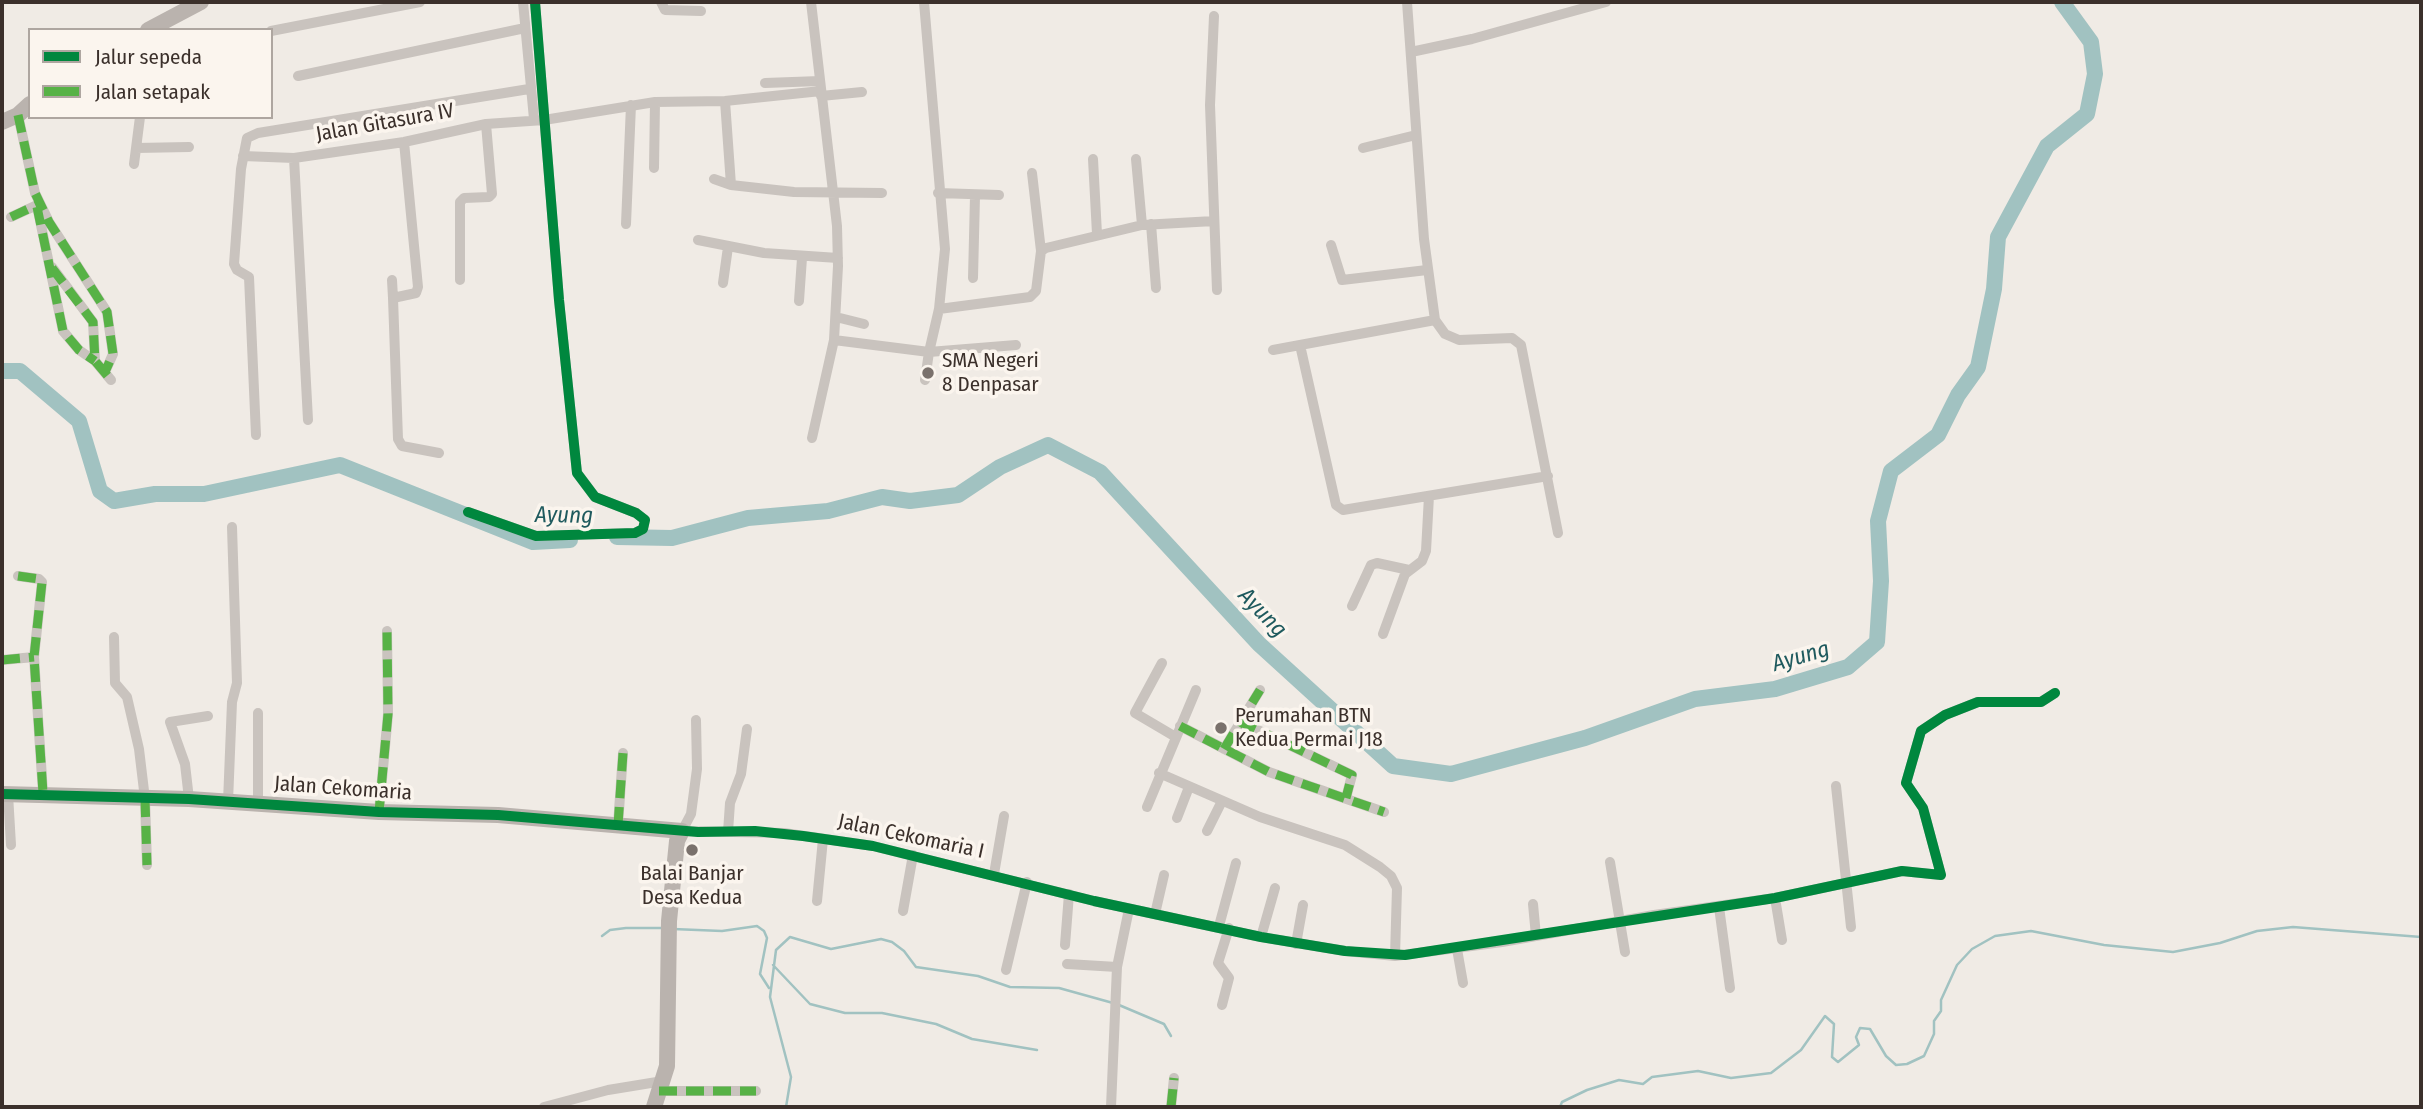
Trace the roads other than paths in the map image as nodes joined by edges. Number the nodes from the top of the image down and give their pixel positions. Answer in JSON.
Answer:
{"nodes":[{"id":1,"x":201,"y":2,"type":"edge"},
{"id":2,"x":419,"y":2,"type":"edge"},
{"id":3,"x":523,"y":2,"type":"edge"},
{"id":4,"x":535,"y":2,"type":"edge"},
{"id":5,"x":661,"y":2,"type":"edge"},
{"id":6,"x":811,"y":2,"type":"edge"},
{"id":7,"x":923,"y":2,"type":"edge"},
{"id":8,"x":1407,"y":2,"type":"edge"},
{"id":9,"x":1606,"y":2,"type":"edge"},
{"id":10,"x":701,"y":11,"type":"dead end"},
{"id":11,"x":1214,"y":16,"type":"dead end"},
{"id":12,"x":152,"y":28,"type":"edge"},
{"id":13,"x":525,"y":28,"type":"junction"},
{"id":14,"x":273,"y":32,"type":"edge"},
{"id":15,"x":1411,"y":52,"type":"junction"},
{"id":16,"x":298,"y":75,"type":"dead end"},
{"id":17,"x":765,"y":83,"type":"dead end"},
{"id":18,"x":529,"y":89,"type":"junction"},
{"id":19,"x":820,"y":89,"type":"junction"},
{"id":20,"x":862,"y":92,"type":"dead end"},
{"id":21,"x":725,"y":101,"type":"junction"},
{"id":22,"x":655,"y":102,"type":"junction"},
{"id":23,"x":631,"y":105,"type":"junction"},
{"id":24,"x":24,"y":110,"type":"edge"},
{"id":25,"x":140,"y":119,"type":"edge"},
{"id":26,"x":539,"y":119,"type":"junction"},
{"id":27,"x":2,"y":122,"type":"edge"},
{"id":28,"x":486,"y":124,"type":"junction"},
{"id":29,"x":1416,"y":135,"type":"junction"},
{"id":30,"x":404,"y":142,"type":"junction"},
{"id":31,"x":136,"y":148,"type":"junction"},
{"id":32,"x":189,"y":148,"type":"dead end"},
{"id":33,"x":1363,"y":148,"type":"dead end"},
{"id":34,"x":243,"y":156,"type":"junction"},
{"id":35,"x":294,"y":158,"type":"junction"},
{"id":36,"x":1093,"y":159,"type":"dead end"},
{"id":37,"x":1136,"y":159,"type":"dead end"},
{"id":38,"x":134,"y":164,"type":"dead end"},
{"id":39,"x":654,"y":168,"type":"dead end"},
{"id":40,"x":1032,"y":173,"type":"dead end"},
{"id":41,"x":714,"y":179,"type":"dead end"},
{"id":42,"x":731,"y":185,"type":"junction"},
{"id":43,"x":882,"y":192,"type":"dead end"},
{"id":44,"x":938,"y":193,"type":"junction"},
{"id":45,"x":832,"y":194,"type":"junction"},
{"id":46,"x":999,"y":195,"type":"dead end"},
{"id":47,"x":975,"y":196,"type":"junction"},
{"id":48,"x":36,"y":199,"type":"junction"},
{"id":49,"x":11,"y":217,"type":"dead end"},
{"id":50,"x":1214,"y":220,"type":"junction"},
{"id":51,"x":626,"y":224,"type":"dead end"},
{"id":52,"x":1147,"y":224,"type":"junction"},
{"id":53,"x":1097,"y":234,"type":"junction"},
{"id":54,"x":698,"y":240,"type":"dead end"},
{"id":55,"x":1331,"y":245,"type":"dead end"},
{"id":56,"x":728,"y":247,"type":"junction"},
{"id":57,"x":1041,"y":251,"type":"junction"},
{"id":58,"x":802,"y":258,"type":"junction"},
{"id":59,"x":838,"y":258,"type":"junction"},
{"id":60,"x":50,"y":265,"type":"junction"},
{"id":61,"x":1427,"y":270,"type":"junction"},
{"id":62,"x":973,"y":278,"type":"dead end"},
{"id":63,"x":392,"y":280,"type":"dead end"},
{"id":64,"x":460,"y":280,"type":"dead end"},
{"id":65,"x":723,"y":283,"type":"dead end"},
{"id":66,"x":1156,"y":288,"type":"dead end"},
{"id":67,"x":1217,"y":290,"type":"dead end"},
{"id":68,"x":393,"y":298,"type":"junction"},
{"id":69,"x":799,"y":301,"type":"dead end"},
{"id":70,"x":939,"y":309,"type":"junction"},
{"id":71,"x":836,"y":317,"type":"junction"},
{"id":72,"x":1435,"y":320,"type":"junction"},
{"id":73,"x":864,"y":324,"type":"dead end"},
{"id":74,"x":834,"y":340,"type":"junction"},
{"id":75,"x":1017,"y":345,"type":"dead end"},
{"id":76,"x":1300,"y":345,"type":"junction"},
{"id":77,"x":1273,"y":350,"type":"dead end"},
{"id":78,"x":929,"y":352,"type":"junction"},
{"id":79,"x":95,"y":361,"type":"junction"},
{"id":80,"x":925,"y":380,"type":"dead end"},
{"id":81,"x":308,"y":420,"type":"dead end"},
{"id":82,"x":256,"y":435,"type":"dead end"},
{"id":83,"x":812,"y":439,"type":"dead end"},
{"id":84,"x":439,"y":453,"type":"dead end"},
{"id":85,"x":1548,"y":476,"type":"junction"},
{"id":86,"x":1429,"y":496,"type":"junction"},
{"id":87,"x":468,"y":512,"type":"dead end"},
{"id":88,"x":232,"y":527,"type":"dead end"},
{"id":89,"x":1558,"y":533,"type":"dead end"},
{"id":90,"x":1409,"y":570,"type":"junction"},
{"id":91,"x":18,"y":576,"type":"dead end"},
{"id":92,"x":1352,"y":606,"type":"dead end"},
{"id":93,"x":387,"y":631,"type":"dead end"},
{"id":94,"x":1383,"y":634,"type":"dead end"},
{"id":95,"x":114,"y":637,"type":"dead end"},
{"id":96,"x":34,"y":657,"type":"junction"},
{"id":97,"x":2,"y":660,"type":"edge"},
{"id":98,"x":1162,"y":663,"type":"dead end"},
{"id":99,"x":1196,"y":690,"type":"dead end"},
{"id":100,"x":1260,"y":690,"type":"dead end"},
{"id":101,"x":2055,"y":693,"type":"dead end"},
{"id":102,"x":258,"y":713,"type":"dead end"},
{"id":103,"x":208,"y":716,"type":"dead end"},
{"id":104,"x":696,"y":720,"type":"dead end"},
{"id":105,"x":1239,"y":721,"type":"junction"},
{"id":106,"x":747,"y":729,"type":"dead end"},
{"id":107,"x":1177,"y":731,"type":"junction"},
{"id":108,"x":1224,"y":748,"type":"junction"},
{"id":109,"x":623,"y":753,"type":"dead end"},
{"id":110,"x":1159,"y":773,"type":"junction"},
{"id":111,"x":1836,"y":786,"type":"dead end"},
{"id":112,"x":1189,"y":787,"type":"junction"},
{"id":113,"x":43,"y":793,"type":"junction"},
{"id":114,"x":5,"y":794,"type":"edge"},
{"id":115,"x":1346,"y":798,"type":"junction"},
{"id":116,"x":145,"y":799,"type":"junction"},
{"id":117,"x":189,"y":799,"type":"junction"},
{"id":118,"x":1222,"y":801,"type":"junction"},
{"id":119,"x":228,"y":802,"type":"junction"},
{"id":120,"x":258,"y":803,"type":"junction"},
{"id":121,"x":1147,"y":807,"type":"dead end"},
{"id":122,"x":379,"y":812,"type":"junction"},
{"id":123,"x":1384,"y":812,"type":"dead end"},
{"id":124,"x":1004,"y":816,"type":"dead end"},
{"id":125,"x":1177,"y":818,"type":"dead end"},
{"id":126,"x":618,"y":825,"type":"junction"},
{"id":127,"x":682,"y":831,"type":"junction"},
{"id":128,"x":1207,"y":831,"type":"dead end"},
{"id":129,"x":728,"y":832,"type":"junction"},
{"id":130,"x":823,"y":839,"type":"junction"},
{"id":131,"x":11,"y":845,"type":"dead end"},
{"id":132,"x":913,"y":855,"type":"junction"},
{"id":133,"x":1610,"y":862,"type":"dead end"},
{"id":134,"x":1236,"y":863,"type":"dead end"},
{"id":135,"x":147,"y":865,"type":"dead end"},
{"id":136,"x":994,"y":874,"type":"junction"},
{"id":137,"x":1164,"y":875,"type":"dead end"},
{"id":138,"x":1027,"y":882,"type":"junction"},
{"id":139,"x":1845,"y":882,"type":"junction"},
{"id":140,"x":1275,"y":888,"type":"dead end"},
{"id":141,"x":1069,"y":894,"type":"junction"},
{"id":142,"x":1775,"y":898,"type":"junction"},
{"id":143,"x":817,"y":901,"type":"dead end"},
{"id":144,"x":1533,"y":904,"type":"dead end"},
{"id":145,"x":1303,"y":905,"type":"dead end"},
{"id":146,"x":1719,"y":907,"type":"junction"},
{"id":147,"x":1129,"y":909,"type":"junction"},
{"id":148,"x":903,"y":911,"type":"dead end"},
{"id":149,"x":1155,"y":914,"type":"junction"},
{"id":150,"x":1619,"y":921,"type":"junction"},
{"id":151,"x":1224,"y":927,"type":"junction"},
{"id":152,"x":1851,"y":927,"type":"dead end"},
{"id":153,"x":1536,"y":936,"type":"junction"},
{"id":154,"x":1261,"y":937,"type":"junction"},
{"id":155,"x":1782,"y":940,"type":"dead end"},
{"id":156,"x":1296,"y":944,"type":"junction"},
{"id":157,"x":1065,"y":945,"type":"dead end"},
{"id":158,"x":1457,"y":949,"type":"junction"},
{"id":159,"x":1625,"y":952,"type":"dead end"},
{"id":160,"x":1395,"y":956,"type":"junction"},
{"id":161,"x":1067,"y":964,"type":"dead end"},
{"id":162,"x":1116,"y":967,"type":"junction"},
{"id":163,"x":1006,"y":970,"type":"dead end"},
{"id":164,"x":1463,"y":983,"type":"dead end"},
{"id":165,"x":1730,"y":988,"type":"dead end"},
{"id":166,"x":1222,"y":1005,"type":"dead end"},
{"id":167,"x":1174,"y":1078,"type":"dead end"},
{"id":168,"x":661,"y":1086,"type":"junction"},
{"id":169,"x":756,"y":1091,"type":"dead end"},
{"id":170,"x":544,"y":1107,"type":"edge"},
{"id":171,"x":654,"y":1107,"type":"edge"},
{"id":172,"x":1111,"y":1107,"type":"edge"},
{"id":173,"x":1171,"y":1107,"type":"edge"}],
"edges":[{"from":1,"to":12,"type":"street"},
{"from":2,"to":14,"type":"street"},
{"from":3,"to":13,"type":"street"},
{"from":4,"to":26,"type":"street"},
{"from":5,"to":10,"type":"street"},
{"from":6,"to":19,"type":"street"},
{"from":7,"to":44,"type":"street"},
{"from":8,"to":15,"type":"street"},
{"from":9,"to":15,"type":"street"},
{"from":11,"to":50,"type":"street"},
{"from":13,"to":16,"type":"street"},
{"from":13,"to":18,"type":"street"},
{"from":15,"to":29,"type":"street"},
{"from":17,"to":19,"type":"street"},
{"from":18,"to":26,"type":"street"},
{"from":18,"to":34,"type":"street"},
{"from":19,"to":20,"type":"street"},
{"from":19,"to":21,"type":"street","name":"Jalan Gitasura IV"},
{"from":19,"to":45,"type":"street"},
{"from":21,"to":22,"type":"street","name":"Jalan Gitasura IV"},
{"from":21,"to":42,"type":"street"},
{"from":22,"to":23,"type":"street","name":"Jalan Gitasura IV"},
{"from":22,"to":39,"type":"street"},
{"from":23,"to":26,"type":"street","name":"Jalan Gitasura IV"},
{"from":23,"to":51,"type":"street"},
{"from":24,"to":27,"type":"street"},
{"from":24,"to":48,"type":"street"},
{"from":25,"to":31,"type":"street"},
{"from":26,"to":28,"type":"street","name":"Jalan Gitasura IV"},
{"from":26,"to":87,"type":"street"},
{"from":28,"to":30,"type":"street","name":"Jalan Gitasura IV"},
{"from":28,"to":64,"type":"street"},
{"from":29,"to":33,"type":"street"},
{"from":29,"to":61,"type":"street"},
{"from":30,"to":35,"type":"street","name":"Jalan Gitasura IV"},
{"from":30,"to":68,"type":"street"},
{"from":31,"to":32,"type":"street"},
{"from":31,"to":38,"type":"street"},
{"from":34,"to":35,"type":"street","name":"Jalan Gitasura IV"},
{"from":34,"to":82,"type":"street"},
{"from":35,"to":81,"type":"street"},
{"from":36,"to":53,"type":"street"},
{"from":37,"to":52,"type":"street"},
{"from":40,"to":57,"type":"street"},
{"from":41,"to":42,"type":"street"},
{"from":42,"to":45,"type":"street"},
{"from":43,"to":45,"type":"street"},
{"from":44,"to":47,"type":"street"},
{"from":44,"to":70,"type":"street"},
{"from":45,"to":59,"type":"street"},
{"from":46,"to":47,"type":"street"},
{"from":47,"to":62,"type":"street"},
{"from":48,"to":49,"type":"street"},
{"from":48,"to":60,"type":"street"},
{"from":48,"to":79,"type":"street"},
{"from":50,"to":52,"type":"street"},
{"from":50,"to":67,"type":"street"},
{"from":52,"to":53,"type":"street"},
{"from":52,"to":66,"type":"street"},
{"from":53,"to":57,"type":"street"},
{"from":54,"to":56,"type":"street"},
{"from":55,"to":61,"type":"street"},
{"from":56,"to":58,"type":"street"},
{"from":56,"to":65,"type":"street"},
{"from":57,"to":70,"type":"street"},
{"from":58,"to":59,"type":"street"},
{"from":58,"to":69,"type":"street"},
{"from":59,"to":71,"type":"street"},
{"from":60,"to":79,"type":"street"},
{"from":60,"to":79,"type":"street"},
{"from":61,"to":72,"type":"street"},
{"from":63,"to":68,"type":"street"},
{"from":68,"to":84,"type":"street"},
{"from":70,"to":78,"type":"street"},
{"from":71,"to":73,"type":"street"},
{"from":71,"to":74,"type":"street"},
{"from":72,"to":76,"type":"street"},
{"from":72,"to":85,"type":"street"},
{"from":74,"to":78,"type":"street"},
{"from":74,"to":83,"type":"street"},
{"from":75,"to":78,"type":"street"},
{"from":76,"to":77,"type":"street"},
{"from":76,"to":86,"type":"street"},
{"from":78,"to":80,"type":"street"},
{"from":85,"to":86,"type":"street"},
{"from":85,"to":89,"type":"street"},
{"from":86,"to":90,"type":"street"},
{"from":88,"to":119,"type":"street"},
{"from":90,"to":92,"type":"street"},
{"from":90,"to":94,"type":"street"},
{"from":91,"to":96,"type":"street"},
{"from":93,"to":122,"type":"street"},
{"from":95,"to":116,"type":"street"},
{"from":96,"to":97,"type":"street"},
{"from":96,"to":113,"type":"street"},
{"from":98,"to":107,"type":"street"},
{"from":99,"to":107,"type":"street"},
{"from":100,"to":105,"type":"street"},
{"from":101,"to":139,"type":"street","name":"Jalan Cekomaria I"},
{"from":102,"to":120,"type":"street"},
{"from":103,"to":117,"type":"street"},
{"from":104,"to":127,"type":"street"},
{"from":105,"to":108,"type":"street"},
{"from":105,"to":115,"type":"street"},
{"from":106,"to":129,"type":"street"},
{"from":107,"to":108,"type":"street"},
{"from":107,"to":110,"type":"street"},
{"from":108,"to":115,"type":"street"},
{"from":109,"to":126,"type":"street"},
{"from":110,"to":112,"type":"street"},
{"from":110,"to":121,"type":"street"},
{"from":111,"to":139,"type":"street"},
{"from":112,"to":118,"type":"street"},
{"from":112,"to":125,"type":"street"},
{"from":113,"to":114,"type":"street","name":"Jalan Cekomaria"},
{"from":113,"to":116,"type":"street","name":"Jalan Cekomaria"},
{"from":114,"to":131,"type":"street"},
{"from":115,"to":123,"type":"street"},
{"from":116,"to":117,"type":"street","name":"Jalan Cekomaria"},
{"from":116,"to":135,"type":"street"},
{"from":117,"to":119,"type":"street","name":"Jalan Cekomaria"},
{"from":118,"to":128,"type":"street"},
{"from":118,"to":160,"type":"street"},
{"from":119,"to":120,"type":"street","name":"Jalan Cekomaria"},
{"from":120,"to":122,"type":"street","name":"Jalan Cekomaria"},
{"from":122,"to":126,"type":"street","name":"Jalan Cekomaria"},
{"from":124,"to":136,"type":"street"},
{"from":126,"to":127,"type":"street","name":"Jalan Cekomaria"},
{"from":127,"to":129,"type":"street","name":"Jalan Cekomaria I"},
{"from":127,"to":168,"type":"street"},
{"from":129,"to":130,"type":"street","name":"Jalan Cekomaria I"},
{"from":130,"to":132,"type":"street","name":"Jalan Cekomaria I"},
{"from":130,"to":143,"type":"street"},
{"from":132,"to":136,"type":"street","name":"Jalan Cekomaria I"},
{"from":132,"to":148,"type":"street"},
{"from":133,"to":150,"type":"street"},
{"from":134,"to":151,"type":"street"},
{"from":136,"to":138,"type":"street","name":"Jalan Cekomaria I"},
{"from":137,"to":149,"type":"street"},
{"from":138,"to":141,"type":"street","name":"Jalan Cekomaria I"},
{"from":138,"to":163,"type":"street"},
{"from":139,"to":142,"type":"street","name":"Jalan Cekomaria I"},
{"from":139,"to":152,"type":"street"},
{"from":140,"to":154,"type":"street"},
{"from":141,"to":147,"type":"street","name":"Jalan Cekomaria I"},
{"from":141,"to":157,"type":"street"},
{"from":142,"to":146,"type":"street","name":"Jalan Cekomaria I"},
{"from":142,"to":155,"type":"street"},
{"from":144,"to":153,"type":"street"},
{"from":145,"to":156,"type":"street"},
{"from":146,"to":150,"type":"street","name":"Jalan Cekomaria I"},
{"from":146,"to":165,"type":"street"},
{"from":147,"to":149,"type":"street","name":"Jalan Cekomaria I"},
{"from":147,"to":162,"type":"street"},
{"from":149,"to":151,"type":"street","name":"Jalan Cekomaria I"},
{"from":150,"to":153,"type":"street","name":"Jalan Cekomaria I"},
{"from":150,"to":159,"type":"street"},
{"from":151,"to":154,"type":"street","name":"Jalan Cekomaria I"},
{"from":151,"to":166,"type":"street"},
{"from":153,"to":158,"type":"street","name":"Jalan Cekomaria I"},
{"from":154,"to":156,"type":"street","name":"Jalan Cekomaria I"},
{"from":156,"to":160,"type":"street","name":"Jalan Cekomaria I"},
{"from":158,"to":160,"type":"street","name":"Jalan Cekomaria I"},
{"from":158,"to":164,"type":"street"},
{"from":161,"to":162,"type":"street"},
{"from":162,"to":172,"type":"street"},
{"from":167,"to":173,"type":"street"},
{"from":168,"to":169,"type":"street"},
{"from":168,"to":170,"type":"street"},
{"from":168,"to":171,"type":"street"}]}
